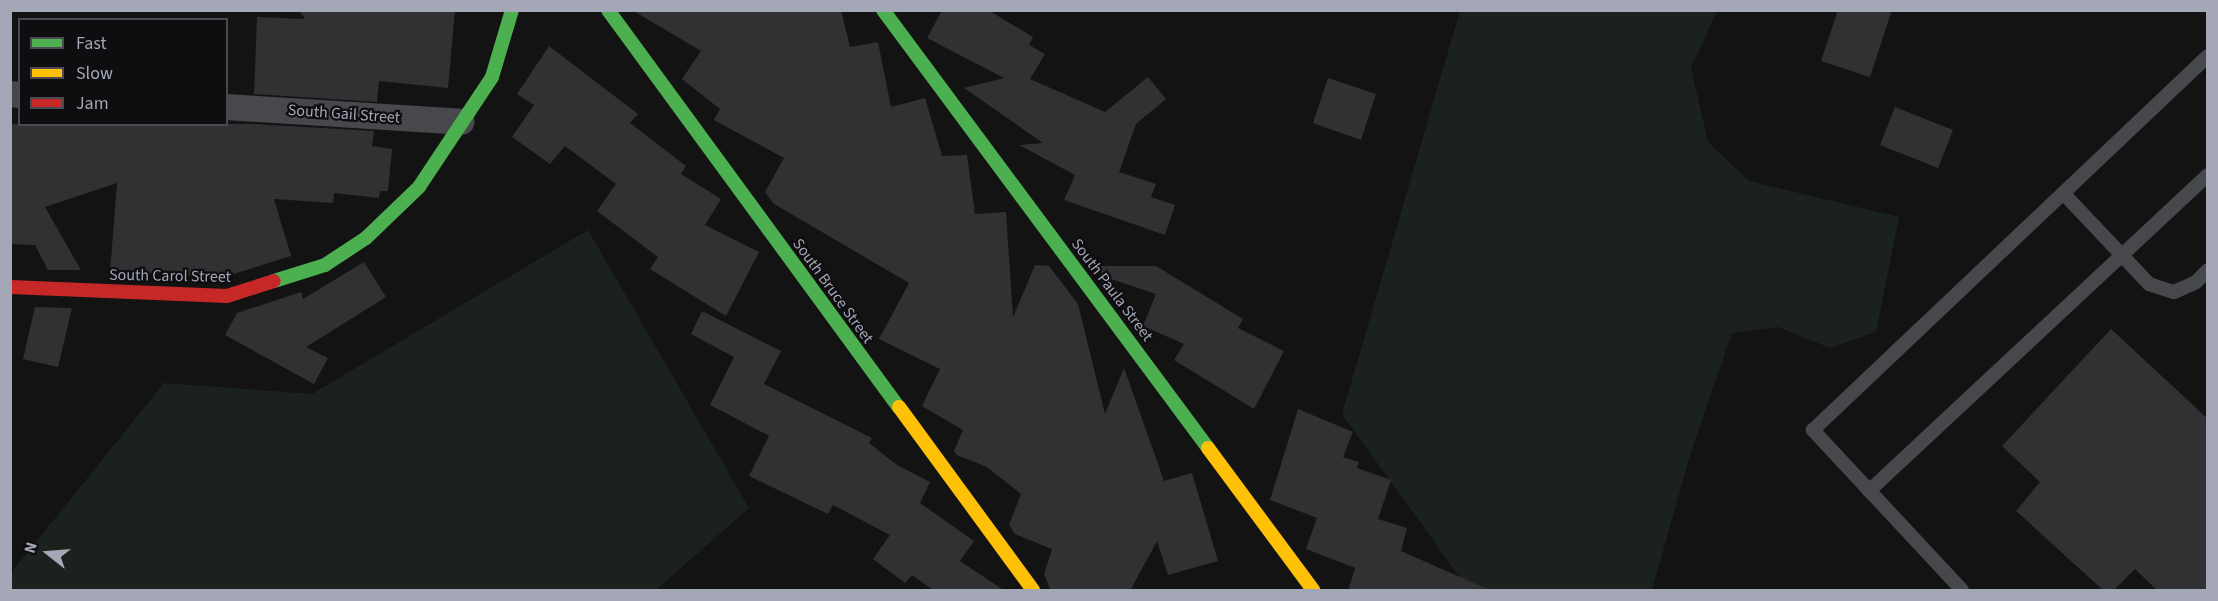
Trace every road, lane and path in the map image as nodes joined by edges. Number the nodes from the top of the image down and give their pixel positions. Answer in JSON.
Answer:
{"nodes":[{"id":1,"x":512,"y":10,"type":"edge"},
{"id":2,"x":608,"y":10,"type":"edge"},
{"id":3,"x":883,"y":10,"type":"edge"},
{"id":4,"x":2208,"y":56,"type":"edge"},
{"id":5,"x":228,"y":107,"type":"edge"},
{"id":6,"x":462,"y":122,"type":"junction"},
{"id":7,"x":2208,"y":174,"type":"edge"},
{"id":8,"x":2064,"y":194,"type":"junction"},
{"id":9,"x":2123,"y":257,"type":"junction"},
{"id":10,"x":2208,"y":270,"type":"edge"},
{"id":11,"x":10,"y":287,"type":"edge"},
{"id":12,"x":1869,"y":491,"type":"junction"},
{"id":13,"x":1033,"y":591,"type":"edge"},
{"id":14,"x":1313,"y":591,"type":"edge"},
{"id":15,"x":1962,"y":591,"type":"edge"}],
"edges":[{"from":1,"to":6,"type":"street","name":"South Carol Street"},
{"from":2,"to":13,"type":"street","name":"South Bruce Street"},
{"from":3,"to":14,"type":"street","name":"South Paula Street"},
{"from":4,"to":8,"type":"lane"},
{"from":5,"to":6,"type":"street","name":"South Gail Street"},
{"from":6,"to":11,"type":"street","name":"South Carol Street"},
{"from":7,"to":9,"type":"lane"},
{"from":8,"to":9,"type":"lane"},
{"from":8,"to":12,"type":"lane"},
{"from":9,"to":10,"type":"lane"},
{"from":9,"to":12,"type":"lane"},
{"from":12,"to":15,"type":"lane"}]}
